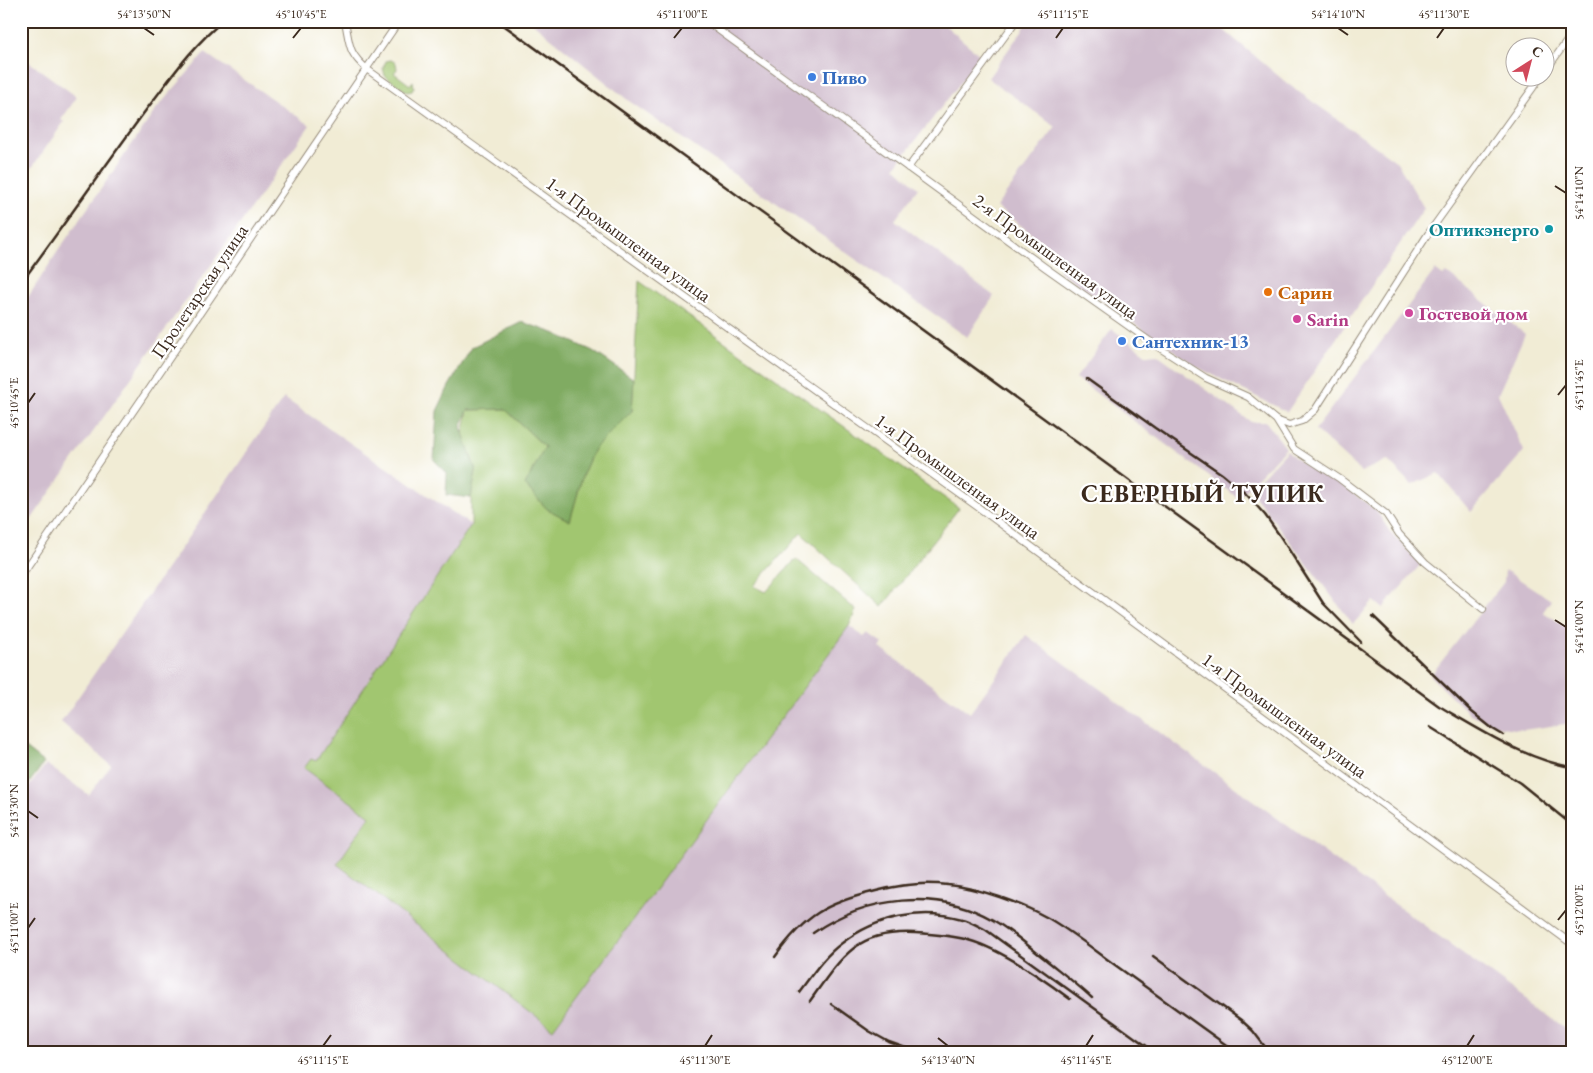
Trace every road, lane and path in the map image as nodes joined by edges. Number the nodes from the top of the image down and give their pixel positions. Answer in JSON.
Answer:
{"nodes":[{"id":1,"x":346,"y":21,"type":"edge"},
{"id":2,"x":400,"y":21,"type":"edge"},
{"id":3,"x":706,"y":21,"type":"edge"},
{"id":4,"x":1016,"y":21,"type":"edge"},
{"id":5,"x":1572,"y":34,"type":"edge"},
{"id":6,"x":1556,"y":56,"type":"edge"},
{"id":7,"x":368,"y":70,"type":"junction"},
{"id":8,"x":1533,"y":88,"type":"edge"},
{"id":9,"x":908,"y":168,"type":"junction"},
{"id":10,"x":1276,"y":420,"type":"junction"},
{"id":11,"x":21,"y":576,"type":"edge"},
{"id":12,"x":1483,"y":609,"type":"dead end"},
{"id":13,"x":1572,"y":944,"type":"edge"}],
"edges":[{"from":1,"to":7,"type":"street","name":"1-я Промышленная улица"},
{"from":2,"to":7,"type":"street","name":"Пролетарская улица"},
{"from":3,"to":9,"type":"street","name":"2-я Промышленная улица"},
{"from":4,"to":9,"type":"street"},
{"from":5,"to":6,"type":"street"},
{"from":7,"to":11,"type":"street","name":"Пролетарская улица"},
{"from":7,"to":13,"type":"street","name":"1-я Промышленная улица"},
{"from":8,"to":10,"type":"street"},
{"from":9,"to":10,"type":"street","name":"2-я Промышленная улица"},
{"from":10,"to":12,"type":"street"}]}
